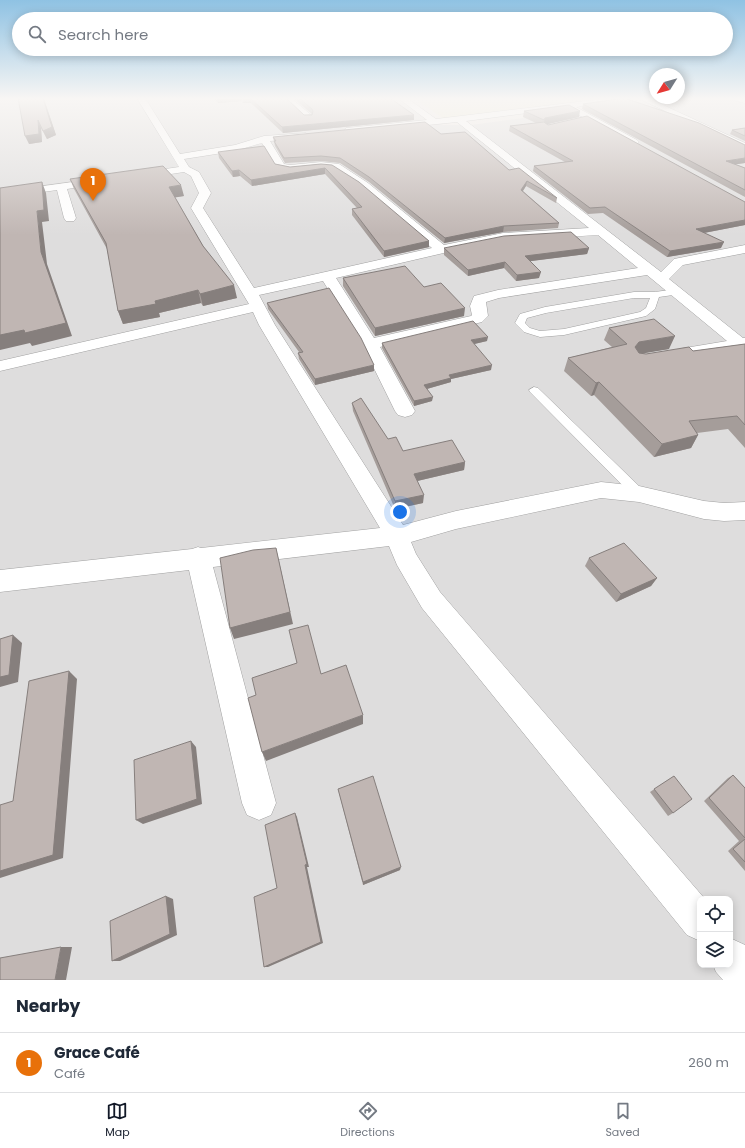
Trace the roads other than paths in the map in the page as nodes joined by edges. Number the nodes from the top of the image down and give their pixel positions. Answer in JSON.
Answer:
{"nodes":[{"id":1,"x":170,"y":144,"type":"edge"},
{"id":2,"x":253,"y":144,"type":"edge"},
{"id":3,"x":267,"y":144,"type":"edge"},
{"id":4,"x":490,"y":144,"type":"edge"},
{"id":5,"x":636,"y":144,"type":"edge"},
{"id":6,"x":643,"y":147,"type":"edge"},
{"id":7,"x":178,"y":157,"type":"junction"},
{"id":8,"x":185,"y":169,"type":"junction"},
{"id":9,"x":131,"y":177,"type":"edge"},
{"id":10,"x":115,"y":179,"type":"edge"},
{"id":11,"x":61,"y":186,"type":"junction"},
{"id":12,"x":0,"y":195,"type":"edge"},
{"id":13,"x":70,"y":218,"type":"dead end"},
{"id":14,"x":601,"y":231,"type":"junction"},
{"id":15,"x":441,"y":249,"type":"junction"},
{"id":16,"x":745,"y":249,"type":"edge"},
{"id":17,"x":655,"y":274,"type":"junction"},
{"id":18,"x":327,"y":276,"type":"junction"},
{"id":19,"x":677,"y":292,"type":"junction"},
{"id":20,"x":655,"y":295,"type":"junction"},
{"id":21,"x":254,"y":299,"type":"junction"},
{"id":22,"x":370,"y":344,"type":"junction"},
{"id":23,"x":743,"y":345,"type":"edge"},
{"id":24,"x":670,"y":355,"type":"edge"},
{"id":25,"x":0,"y":366,"type":"edge"},
{"id":26,"x":534,"y":390,"type":"dead end"},
{"id":27,"x":405,"y":411,"type":"dead end"},
{"id":28,"x":639,"y":494,"type":"junction"},
{"id":29,"x":745,"y":511,"type":"edge"},
{"id":30,"x":398,"y":536,"type":"junction"},
{"id":31,"x":198,"y":557,"type":"junction"},
{"id":32,"x":0,"y":581,"type":"edge"},
{"id":33,"x":259,"y":803,"type":"dead end"},
{"id":34,"x":697,"y":918,"type":"edge"},
{"id":35,"x":733,"y":962,"type":"edge"},
{"id":36,"x":745,"y":976,"type":"edge"}],
"edges":[{"from":1,"to":7,"type":"street"},
{"from":2,"to":7,"type":"street"},
{"from":3,"to":15,"type":"street"},
{"from":4,"to":14,"type":"street"},
{"from":5,"to":6,"type":"street"},
{"from":7,"to":8,"type":"street"},
{"from":8,"to":9,"type":"street"},
{"from":8,"to":21,"type":"street"},
{"from":10,"to":11,"type":"street"},
{"from":11,"to":12,"type":"street"},
{"from":11,"to":13,"type":"street"},
{"from":14,"to":15,"type":"street"},
{"from":14,"to":17,"type":"street"},
{"from":15,"to":18,"type":"street"},
{"from":16,"to":17,"type":"street"},
{"from":17,"to":19,"type":"street"},
{"from":17,"to":22,"type":"street"},
{"from":18,"to":21,"type":"street"},
{"from":18,"to":22,"type":"street"},
{"from":19,"to":20,"type":"lane"},
{"from":19,"to":23,"type":"street"},
{"from":20,"to":20,"type":"lane"},
{"from":21,"to":25,"type":"street"},
{"from":21,"to":30,"type":"street"},
{"from":22,"to":27,"type":"street"},
{"from":23,"to":24,"type":"street"},
{"from":26,"to":28,"type":"lane"},
{"from":28,"to":29,"type":"street"},
{"from":28,"to":30,"type":"street"},
{"from":30,"to":31,"type":"street"},
{"from":30,"to":34,"type":"street"},
{"from":31,"to":32,"type":"street"},
{"from":31,"to":33,"type":"street"},
{"from":35,"to":36,"type":"street"}]}
